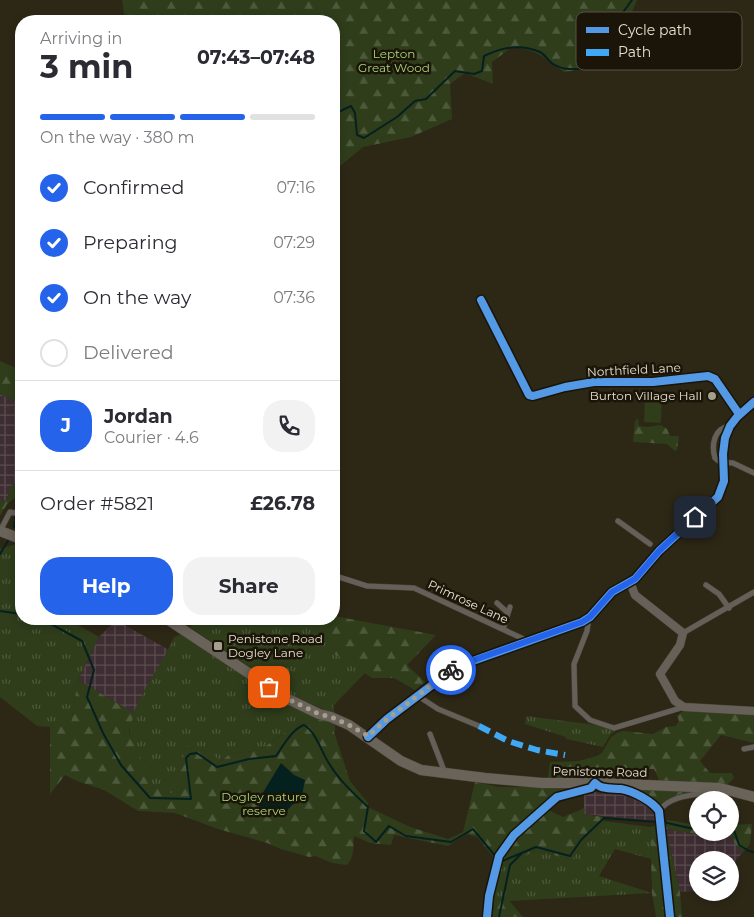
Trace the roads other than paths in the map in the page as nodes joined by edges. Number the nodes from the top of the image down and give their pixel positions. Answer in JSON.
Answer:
{"nodes":[{"id":1,"x":481,"y":300,"type":"dead end"},
{"id":2,"x":754,"y":402,"type":"edge"},
{"id":3,"x":739,"y":414,"type":"junction"},
{"id":4,"x":723,"y":462,"type":"junction"},
{"id":5,"x":754,"y":473,"type":"edge"},
{"id":6,"x":15,"y":512,"type":"edge"},
{"id":7,"x":618,"y":521,"type":"dead end"},
{"id":8,"x":0,"y":531,"type":"edge"},
{"id":9,"x":15,"y":537,"type":"edge"},
{"id":10,"x":655,"y":547,"type":"junction"},
{"id":11,"x":340,"y":577,"type":"edge"},
{"id":12,"x":630,"y":582,"type":"junction"},
{"id":13,"x":706,"y":585,"type":"dead end"},
{"id":14,"x":754,"y":592,"type":"edge"},
{"id":15,"x":497,"y":603,"type":"dead end"},
{"id":16,"x":510,"y":607,"type":"dead end"},
{"id":17,"x":729,"y":608,"type":"junction"},
{"id":18,"x":508,"y":613,"type":"junction"},
{"id":19,"x":590,"y":617,"type":"junction"},
{"id":20,"x":176,"y":625,"type":"edge"},
{"id":21,"x":504,"y":629,"type":"junction"},
{"id":22,"x":683,"y":633,"type":"junction"},
{"id":23,"x":528,"y":641,"type":"junction"},
{"id":24,"x":418,"y":696,"type":"junction"},
{"id":25,"x":684,"y":707,"type":"junction"},
{"id":26,"x":754,"y":710,"type":"edge"},
{"id":27,"x":479,"y":726,"type":"dead end"},
{"id":28,"x":430,"y":734,"type":"dead end"},
{"id":29,"x":368,"y":736,"type":"junction"},
{"id":30,"x":754,"y":747,"type":"edge"},
{"id":31,"x":744,"y":749,"type":"dead end"},
{"id":32,"x":445,"y":774,"type":"junction"},
{"id":33,"x":595,"y":783,"type":"junction"},
{"id":34,"x":717,"y":788,"type":"junction"},
{"id":35,"x":754,"y":797,"type":"edge"},
{"id":36,"x":659,"y":814,"type":"junction"},
{"id":37,"x":487,"y":917,"type":"edge"},
{"id":38,"x":670,"y":917,"type":"edge"}],
"edges":[{"from":1,"to":3,"type":"street","name":"Northfield Lane"},
{"from":2,"to":3,"type":"street"},
{"from":3,"to":4,"type":"street"},
{"from":4,"to":5,"type":"street"},
{"from":4,"to":10,"type":"street"},
{"from":6,"to":8,"type":"street"},
{"from":7,"to":10,"type":"street"},
{"from":8,"to":9,"type":"highway"},
{"from":10,"to":12,"type":"street"},
{"from":11,"to":21,"type":"street","name":"Primrose Lane"},
{"from":12,"to":19,"type":"street"},
{"from":12,"to":22,"type":"street"},
{"from":13,"to":17,"type":"street"},
{"from":14,"to":17,"type":"street"},
{"from":15,"to":18,"type":"street"},
{"from":16,"to":18,"type":"street"},
{"from":17,"to":22,"type":"street"},
{"from":18,"to":21,"type":"street"},
{"from":19,"to":23,"type":"street"},
{"from":19,"to":25,"type":"street"},
{"from":20,"to":29,"type":"highway","name":"Penistone Road"},
{"from":21,"to":23,"type":"street","name":"Primrose Lane"},
{"from":22,"to":25,"type":"street"},
{"from":23,"to":24,"type":"street"},
{"from":24,"to":27,"type":"street"},
{"from":24,"to":29,"type":"street"},
{"from":25,"to":26,"type":"street"},
{"from":28,"to":32,"type":"street"},
{"from":29,"to":32,"type":"highway","name":"Penistone Road"},
{"from":30,"to":31,"type":"street"},
{"from":32,"to":33,"type":"highway","name":"Penistone Road"},
{"from":33,"to":34,"type":"highway","name":"Penistone Road"},
{"from":33,"to":36,"type":"street"},
{"from":33,"to":37,"type":"street"},
{"from":34,"to":35,"type":"highway","name":"Penistone Road"},
{"from":34,"to":36,"type":"street"},
{"from":36,"to":38,"type":"street"}]}
